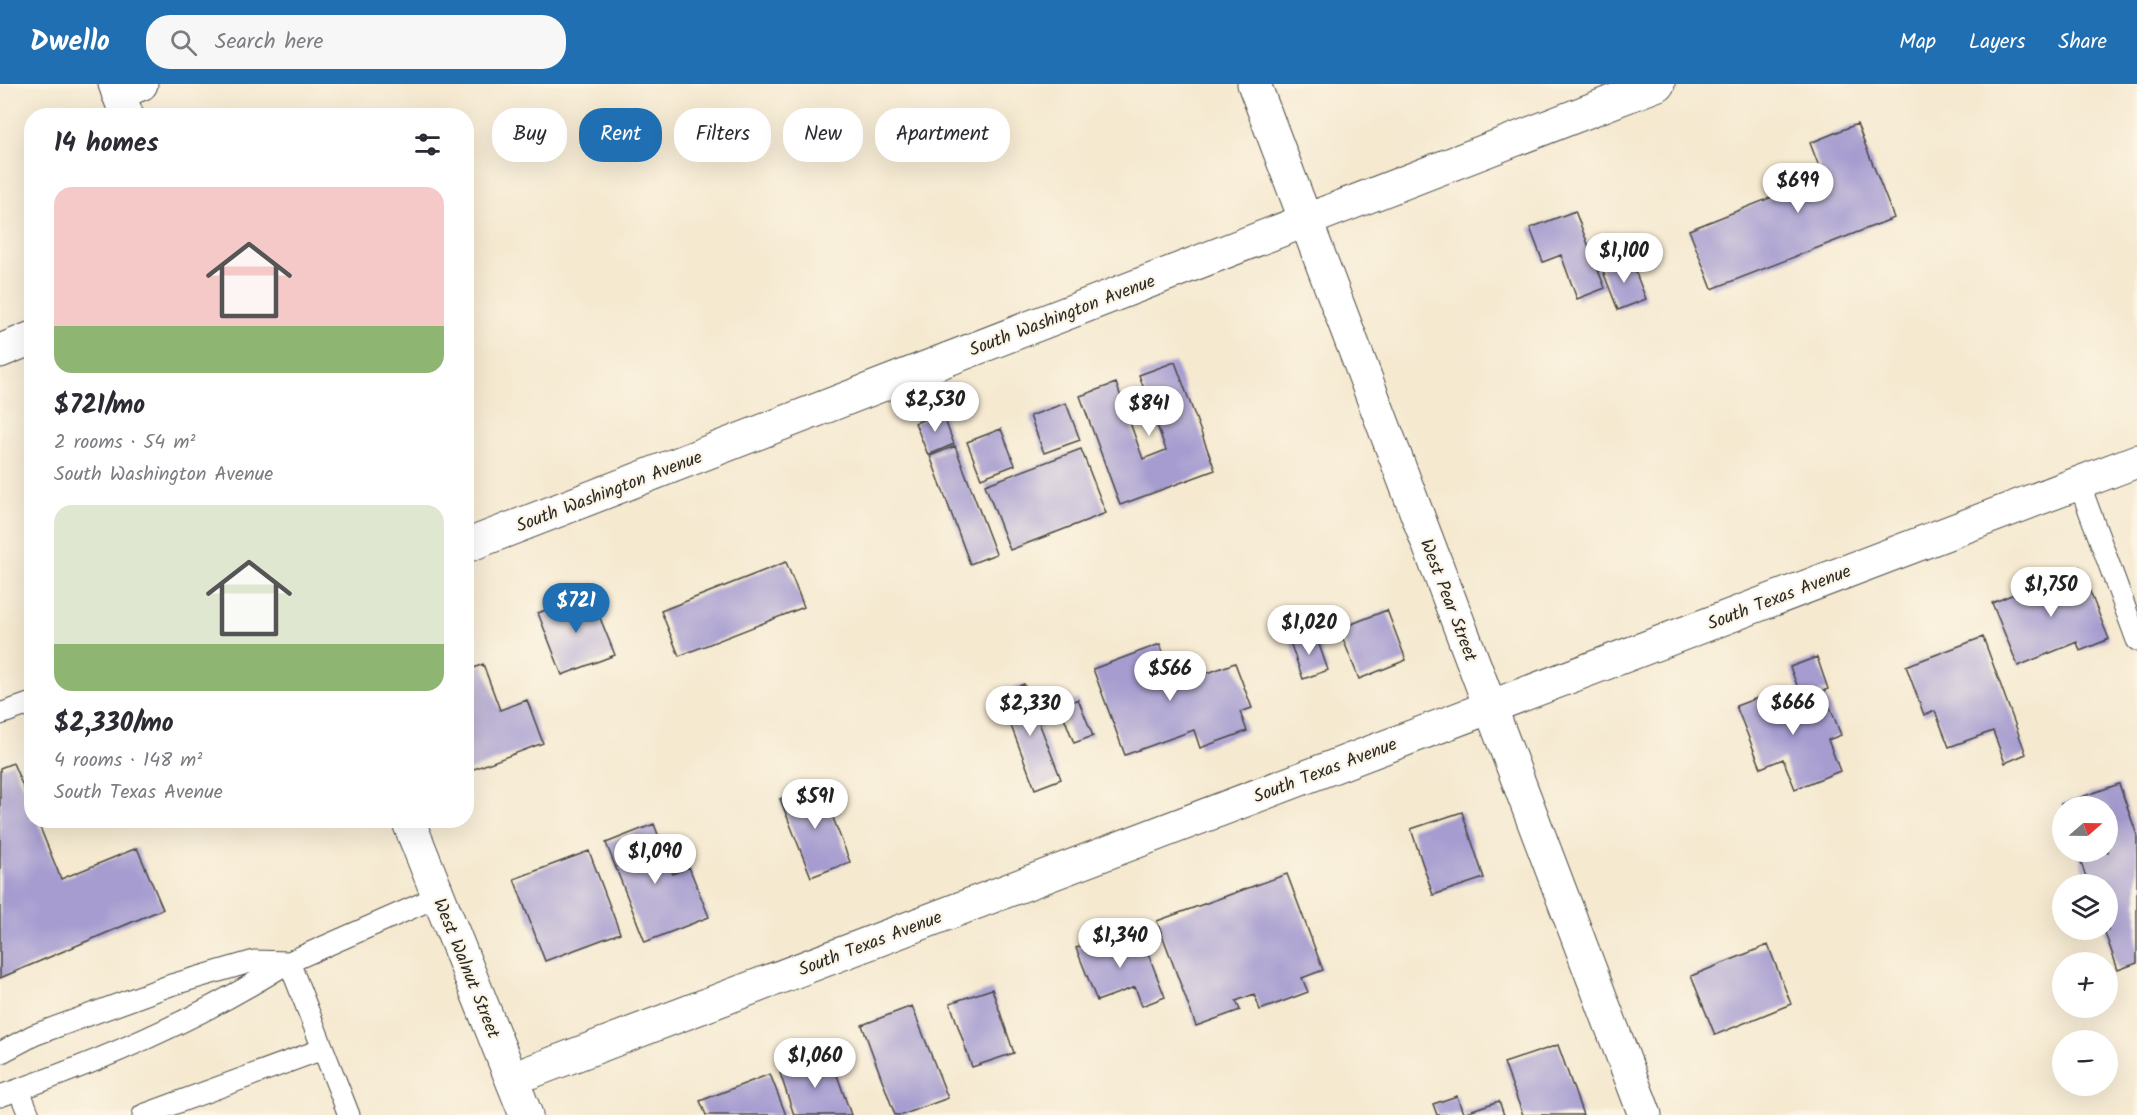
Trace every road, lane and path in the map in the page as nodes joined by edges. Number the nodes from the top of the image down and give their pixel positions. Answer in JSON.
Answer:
{"nodes":[{"id":1,"x":1254,"y":84,"type":"edge"},
{"id":2,"x":1658,"y":84,"type":"edge"},
{"id":3,"x":1305,"y":221,"type":"junction"},
{"id":4,"x":24,"y":341,"type":"edge"},
{"id":5,"x":0,"y":351,"type":"edge"},
{"id":6,"x":2137,"y":461,"type":"edge"},
{"id":7,"x":2079,"y":483,"type":"junction"},
{"id":8,"x":474,"y":543,"type":"edge"},
{"id":9,"x":2137,"y":640,"type":"edge"},
{"id":10,"x":24,"y":706,"type":"edge"},
{"id":11,"x":1490,"y":707,"type":"junction"},
{"id":12,"x":0,"y":714,"type":"edge"},
{"id":13,"x":411,"y":828,"type":"edge"},
{"id":14,"x":439,"y":896,"type":"junction"},
{"id":15,"x":289,"y":962,"type":"junction"},
{"id":16,"x":323,"y":1049,"type":"junction"},
{"id":17,"x":0,"y":1053,"type":"edge"},
{"id":18,"x":512,"y":1079,"type":"junction"},
{"id":19,"x":10,"y":1093,"type":"edge"},
{"id":20,"x":29,"y":1115,"type":"edge"},
{"id":21,"x":143,"y":1115,"type":"edge"},
{"id":22,"x":349,"y":1115,"type":"edge"},
{"id":23,"x":526,"y":1115,"type":"edge"},
{"id":24,"x":1645,"y":1115,"type":"edge"}],
"edges":[{"from":1,"to":3,"type":"street","name":"West Pear Street"},
{"from":2,"to":3,"type":"street","name":"South Washington Avenue"},
{"from":3,"to":8,"type":"street","name":"South Washington Avenue"},
{"from":3,"to":11,"type":"street","name":"West Pear Street"},
{"from":4,"to":5,"type":"street"},
{"from":6,"to":7,"type":"street","name":"South Texas Avenue"},
{"from":7,"to":9,"type":"lane"},
{"from":7,"to":11,"type":"street","name":"South Texas Avenue"},
{"from":10,"to":12,"type":"lane"},
{"from":11,"to":18,"type":"street","name":"South Texas Avenue"},
{"from":11,"to":24,"type":"street","name":"West Pear Street"},
{"from":13,"to":14,"type":"street","name":"West Walnut Street"},
{"from":14,"to":15,"type":"lane"},
{"from":14,"to":18,"type":"street","name":"West Walnut Street"},
{"from":15,"to":16,"type":"lane"},
{"from":15,"to":17,"type":"lane"},
{"from":15,"to":19,"type":"lane"},
{"from":16,"to":21,"type":"lane"},
{"from":16,"to":22,"type":"lane"},
{"from":18,"to":23,"type":"street","name":"West Walnut Street"},
{"from":19,"to":20,"type":"lane"}]}
